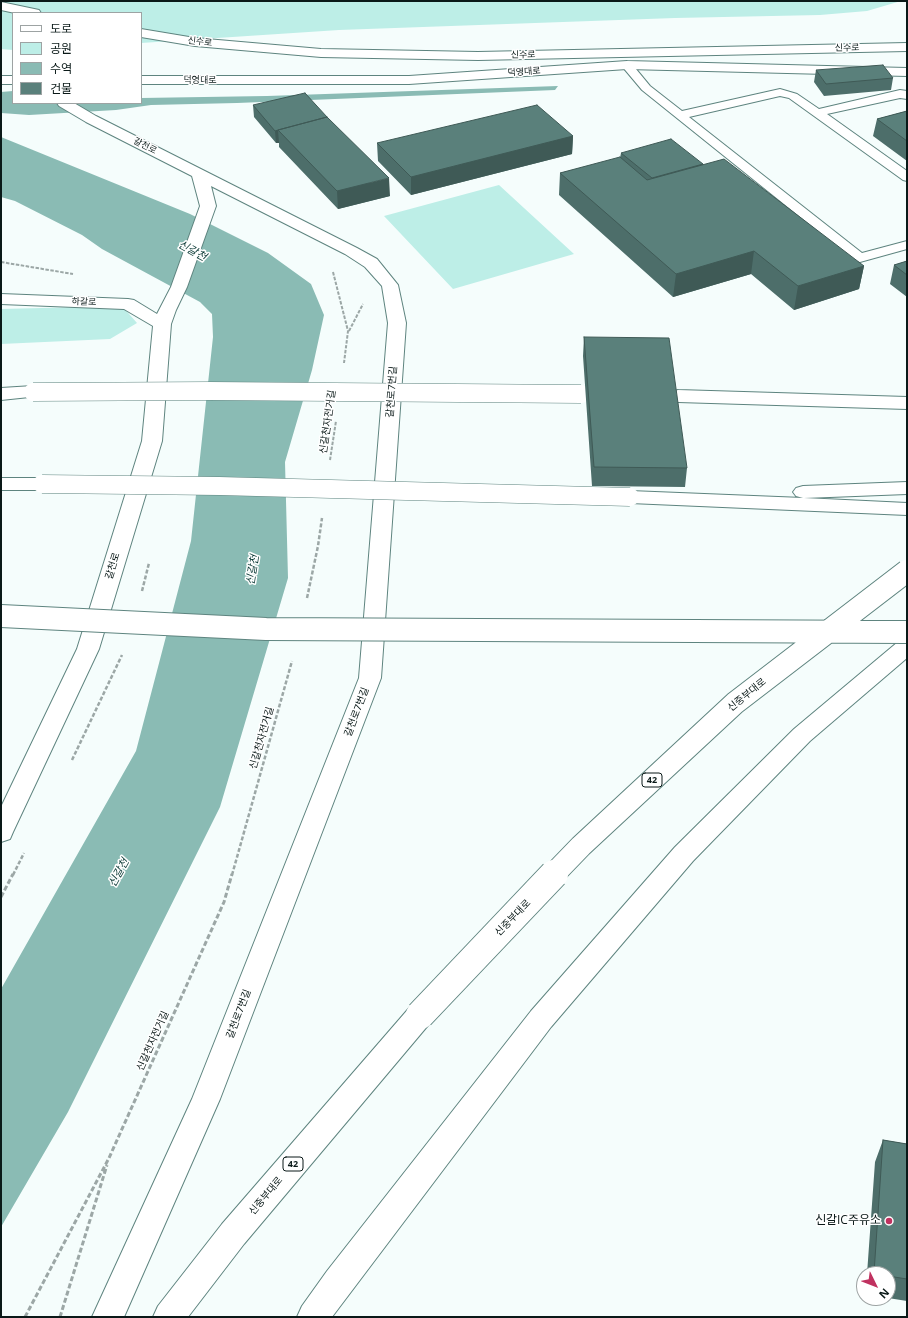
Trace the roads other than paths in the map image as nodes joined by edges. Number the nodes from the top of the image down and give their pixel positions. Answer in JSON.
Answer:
{"nodes":[{"id":1,"x":1,"y":6,"type":"edge"},
{"id":2,"x":29,"y":12,"type":"edge"},
{"id":3,"x":1,"y":18,"type":"edge"},
{"id":4,"x":12,"y":21,"type":"edge"},
{"id":5,"x":142,"y":33,"type":"edge"},
{"id":6,"x":142,"y":46,"type":"edge"},
{"id":7,"x":907,"y":47,"type":"edge"},
{"id":8,"x":907,"y":58,"type":"edge"},
{"id":9,"x":627,"y":65,"type":"junction"},
{"id":10,"x":907,"y":72,"type":"edge"},
{"id":11,"x":1,"y":80,"type":"edge"},
{"id":12,"x":12,"y":80,"type":"edge"},
{"id":13,"x":142,"y":80,"type":"edge"},
{"id":14,"x":907,"y":95,"type":"edge"},
{"id":15,"x":66,"y":104,"type":"edge"},
{"id":16,"x":817,"y":113,"type":"junction"},
{"id":17,"x":681,"y":115,"type":"junction"},
{"id":18,"x":199,"y":174,"type":"junction"},
{"id":19,"x":907,"y":177,"type":"edge"},
{"id":20,"x":907,"y":245,"type":"edge"},
{"id":21,"x":1,"y":299,"type":"edge"},
{"id":22,"x":162,"y":324,"type":"junction"},
{"id":23,"x":1,"y":388,"type":"edge"},
{"id":24,"x":32,"y":392,"type":"junction"},
{"id":25,"x":1,"y":393,"type":"edge"},
{"id":26,"x":581,"y":394,"type":"dead end"},
{"id":27,"x":678,"y":396,"type":"edge"},
{"id":28,"x":907,"y":403,"type":"edge"},
{"id":29,"x":1,"y":484,"type":"edge"},
{"id":30,"x":907,"y":488,"type":"edge"},
{"id":31,"x":630,"y":497,"type":"junction"},
{"id":32,"x":907,"y":509,"type":"edge"},
{"id":33,"x":907,"y":571,"type":"edge"},
{"id":34,"x":1,"y":616,"type":"edge"},
{"id":35,"x":907,"y":632,"type":"edge"},
{"id":36,"x":907,"y":646,"type":"edge"},
{"id":37,"x":1,"y":832,"type":"edge"},
{"id":38,"x":108,"y":1317,"type":"edge"},
{"id":39,"x":169,"y":1317,"type":"edge"},
{"id":40,"x":313,"y":1317,"type":"edge"}],
"edges":[{"from":1,"to":2,"type":"main road"},
{"from":3,"to":4,"type":"main road"},
{"from":5,"to":7,"type":"main road","name":"신수로"},
{"from":6,"to":8,"type":"main road","name":"신수로"},
{"from":9,"to":10,"type":"main road","name":"덕영대로"},
{"from":9,"to":13,"type":"main road","name":"덕영대로"},
{"from":9,"to":17,"type":"lane"},
{"from":11,"to":12,"type":"main road"},
{"from":14,"to":16,"type":"lane"},
{"from":15,"to":18,"type":"main road","name":"갈천로"},
{"from":16,"to":17,"type":"lane"},
{"from":16,"to":19,"type":"lane"},
{"from":17,"to":20,"type":"lane"},
{"from":18,"to":22,"type":"main road","name":"갈천로"},
{"from":18,"to":38,"type":"main road","name":"갈천로7번길"},
{"from":21,"to":22,"type":"main road","name":"하갈로"},
{"from":22,"to":37,"type":"main road","name":"갈천로"},
{"from":23,"to":24,"type":"lane"},
{"from":24,"to":25,"type":"main road"},
{"from":24,"to":26,"type":"main road","bridge":true},
{"from":27,"to":28,"type":"main road"},
{"from":29,"to":31,"type":"main road","bridge":true},
{"from":30,"to":31,"type":"main road"},
{"from":31,"to":32,"type":"main road"},
{"from":33,"to":39,"type":"main road","name":"신중부대로","number":"42","bridge":true},
{"from":34,"to":35,"type":"main road","bridge":true},
{"from":36,"to":40,"type":"main road"}]}
